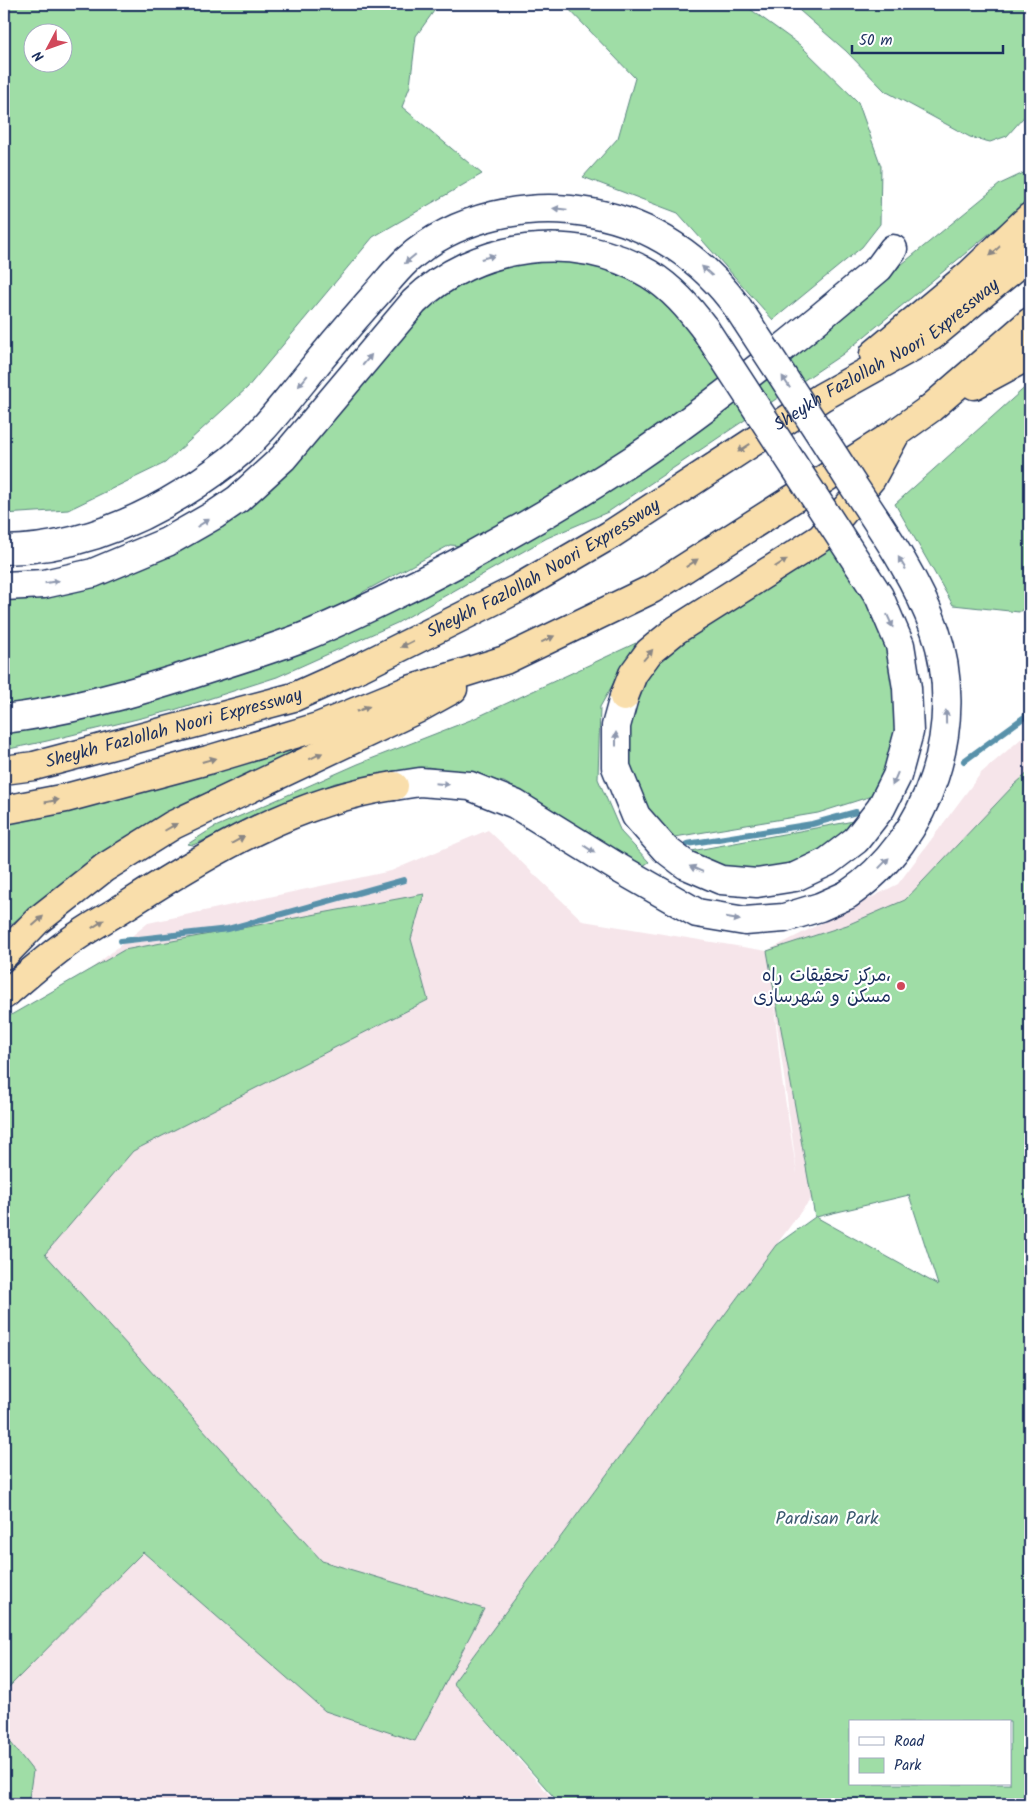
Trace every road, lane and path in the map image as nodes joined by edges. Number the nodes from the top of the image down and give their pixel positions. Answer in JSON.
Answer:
{"nodes":[{"id":1,"x":1030,"y":217,"type":"edge"},
{"id":2,"x":893,"y":248,"type":"dead end"},
{"id":3,"x":1030,"y":255,"type":"edge"},
{"id":4,"x":1030,"y":322,"type":"edge"},
{"id":5,"x":1030,"y":355,"type":"edge"},
{"id":6,"x":822,"y":397,"type":"junction"},
{"id":7,"x":931,"y":408,"type":"junction"},
{"id":8,"x":896,"y":433,"type":"junction"},
{"id":9,"x":251,"y":440,"type":"junction"},
{"id":10,"x":275,"y":466,"type":"junction"},
{"id":11,"x":4,"y":550,"type":"edge"},
{"id":12,"x":4,"y":586,"type":"edge"},
{"id":13,"x":504,"y":660,"type":"junction"},
{"id":14,"x":624,"y":697,"type":"joint"},
{"id":15,"x":4,"y":719,"type":"edge"},
{"id":16,"x":4,"y":770,"type":"edge"},
{"id":17,"x":394,"y":786,"type":"joint"},
{"id":18,"x":4,"y":810,"type":"edge"},
{"id":19,"x":4,"y":955,"type":"edge"},
{"id":20,"x":4,"y":995,"type":"edge"}],
"edges":[{"from":1,"to":6,"type":"highway","one_way":true},
{"from":2,"to":15,"type":"street"},
{"from":3,"to":6,"type":"highway","name":"Sheykh Fazlollah Noori Expressway"},
{"from":4,"to":7,"type":"highway","name":"Sheykh Fazlollah Noori Expressway"},
{"from":5,"to":7,"type":"highway"},
{"from":6,"to":16,"type":"highway","name":"Sheykh Fazlollah Noori Expressway","one_way":true},
{"from":7,"to":8,"type":"highway","name":"Sheykh Fazlollah Noori Expressway"},
{"from":13,"to":8,"type":"highway","name":"Sheykh Fazlollah Noori Expressway","one_way":true},
{"from":14,"to":8,"type":"highway","one_way":true},
{"from":9,"to":10,"type":"street"},
{"from":9,"to":11,"type":"street"},
{"from":17,"to":9,"type":"street","one_way":true,"bridge":true},
{"from":12,"to":10,"type":"street","one_way":true},
{"from":10,"to":14,"type":"street","one_way":true,"bridge":true},
{"from":18,"to":13,"type":"highway","name":"Sheykh Fazlollah Noori Expressway","one_way":true},
{"from":19,"to":13,"type":"highway","one_way":true},
{"from":20,"to":17,"type":"highway","one_way":true}]}
